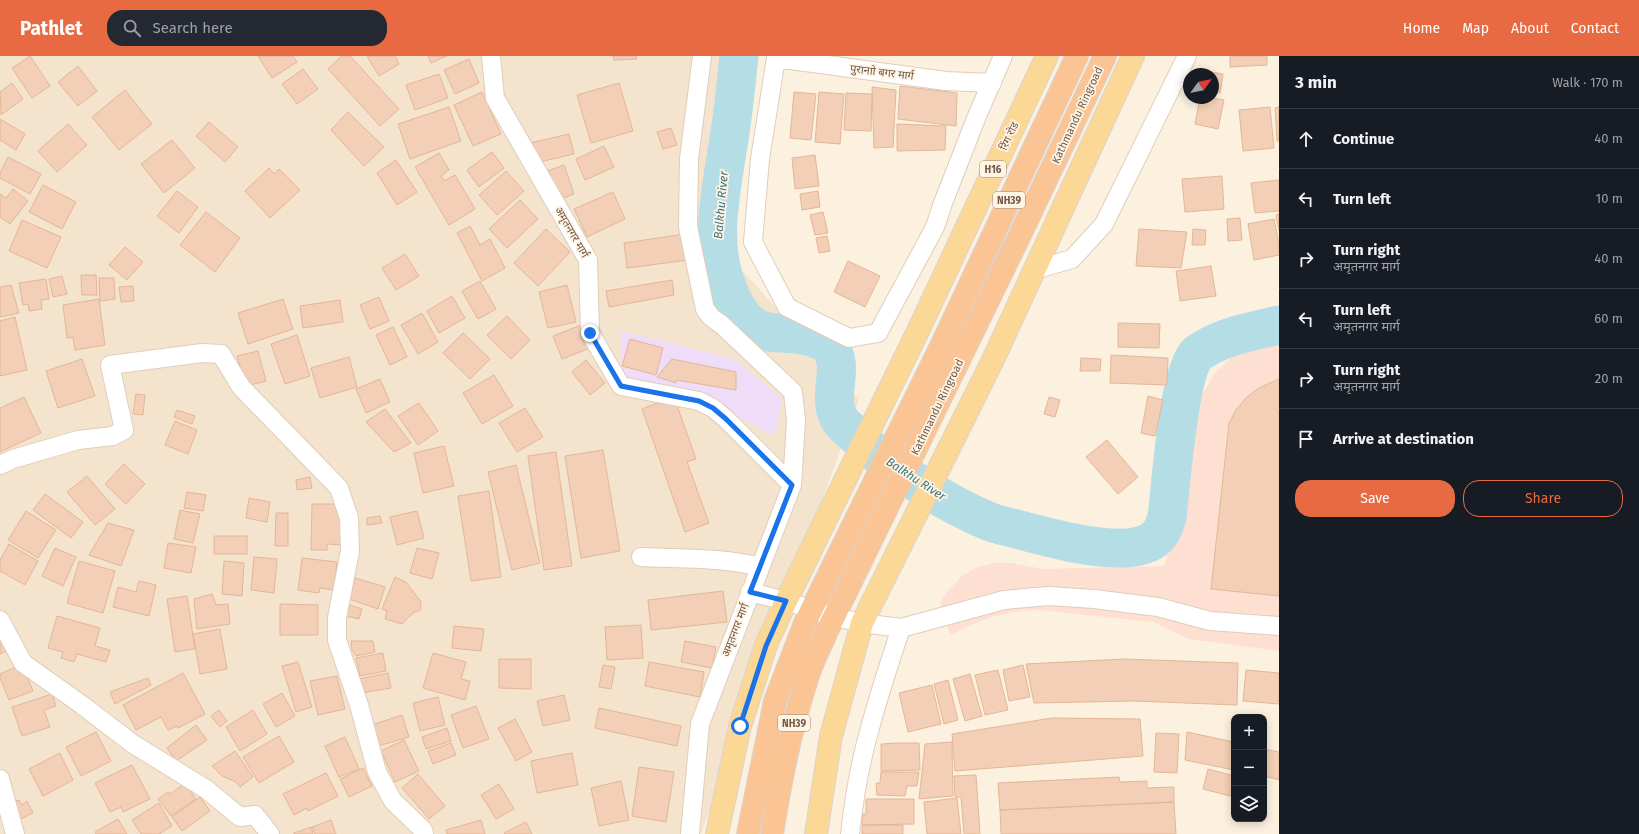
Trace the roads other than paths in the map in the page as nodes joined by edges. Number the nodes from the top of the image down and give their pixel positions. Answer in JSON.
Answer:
{"nodes":[{"id":1,"x":491,"y":56,"type":"edge"},
{"id":2,"x":702,"y":56,"type":"edge"},
{"id":3,"x":1003,"y":56,"type":"edge"},
{"id":4,"x":1047,"y":56,"type":"edge"},
{"id":5,"x":1077,"y":56,"type":"edge"},
{"id":6,"x":1105,"y":56,"type":"edge"},
{"id":7,"x":1133,"y":56,"type":"edge"},
{"id":8,"x":1187,"y":56,"type":"edge"},
{"id":9,"x":776,"y":57,"type":"edge"},
{"id":10,"x":992,"y":83,"type":"junction"},
{"id":11,"x":1034,"y":270,"type":"junction"},
{"id":12,"x":0,"y":465,"type":"edge"},
{"id":13,"x":792,"y":485,"type":"junction"},
{"id":14,"x":641,"y":557,"type":"dead end"},
{"id":15,"x":760,"y":567,"type":"junction"},
{"id":16,"x":750,"y":592,"type":"junction"},
{"id":17,"x":786,"y":601,"type":"junction"},
{"id":18,"x":811,"y":610,"type":"junction"},
{"id":19,"x":834,"y":617,"type":"junction"},
{"id":20,"x":0,"y":620,"type":"edge"},
{"id":21,"x":862,"y":623,"type":"junction"},
{"id":22,"x":1279,"y":626,"type":"edge"},
{"id":23,"x":901,"y":628,"type":"junction"},
{"id":24,"x":0,"y":779,"type":"edge"},
{"id":25,"x":15,"y":834,"type":"edge"},
{"id":26,"x":270,"y":834,"type":"edge"},
{"id":27,"x":424,"y":834,"type":"edge"},
{"id":28,"x":690,"y":834,"type":"edge"},
{"id":29,"x":717,"y":834,"type":"edge"},
{"id":30,"x":748,"y":834,"type":"edge"},
{"id":31,"x":772,"y":834,"type":"edge"},
{"id":32,"x":816,"y":834,"type":"edge"},
{"id":33,"x":850,"y":834,"type":"edge"}],
"edges":[{"from":1,"to":13,"type":"street","name":"अमृतनगर मार्ग"},
{"from":2,"to":13,"type":"street"},
{"from":3,"to":10,"type":"street"},
{"from":4,"to":17,"type":"main road","name":"रिंग रोड","number":"H16"},
{"from":5,"to":18,"type":"highway","name":"Kathmandu Ringroad","number":"NH39"},
{"from":6,"to":19,"type":"highway","name":"Kathmandu Ringroad","number":"NH39"},
{"from":7,"to":11,"type":"main road"},
{"from":8,"to":11,"type":"street"},
{"from":9,"to":10,"type":"street","name":"पुरानाो बगर मार्ग"},
{"from":9,"to":10,"type":"street"},
{"from":11,"to":21,"type":"main road"},
{"from":12,"to":27,"type":"street"},
{"from":13,"to":15,"type":"street","name":"अमृतनगर मार्ग"},
{"from":14,"to":15,"type":"street"},
{"from":15,"to":16,"type":"street","name":"अमृतनगर मार्ग"},
{"from":16,"to":17,"type":"street"},
{"from":16,"to":28,"type":"street","name":"अमृतनगर मार्ग"},
{"from":17,"to":18,"type":"street"},
{"from":17,"to":29,"type":"main road","name":"रिंग रोड"},
{"from":18,"to":19,"type":"street"},
{"from":18,"to":30,"type":"highway","name":"Kathmandu Ringroad","number":"NH39"},
{"from":19,"to":21,"type":"street"},
{"from":19,"to":31,"type":"highway","name":"Kathmandu Ringroad","number":"NH39"},
{"from":20,"to":26,"type":"street"},
{"from":21,"to":23,"type":"street"},
{"from":21,"to":32,"type":"main road"},
{"from":22,"to":23,"type":"street"},
{"from":23,"to":33,"type":"street"},
{"from":24,"to":25,"type":"street"}]}
